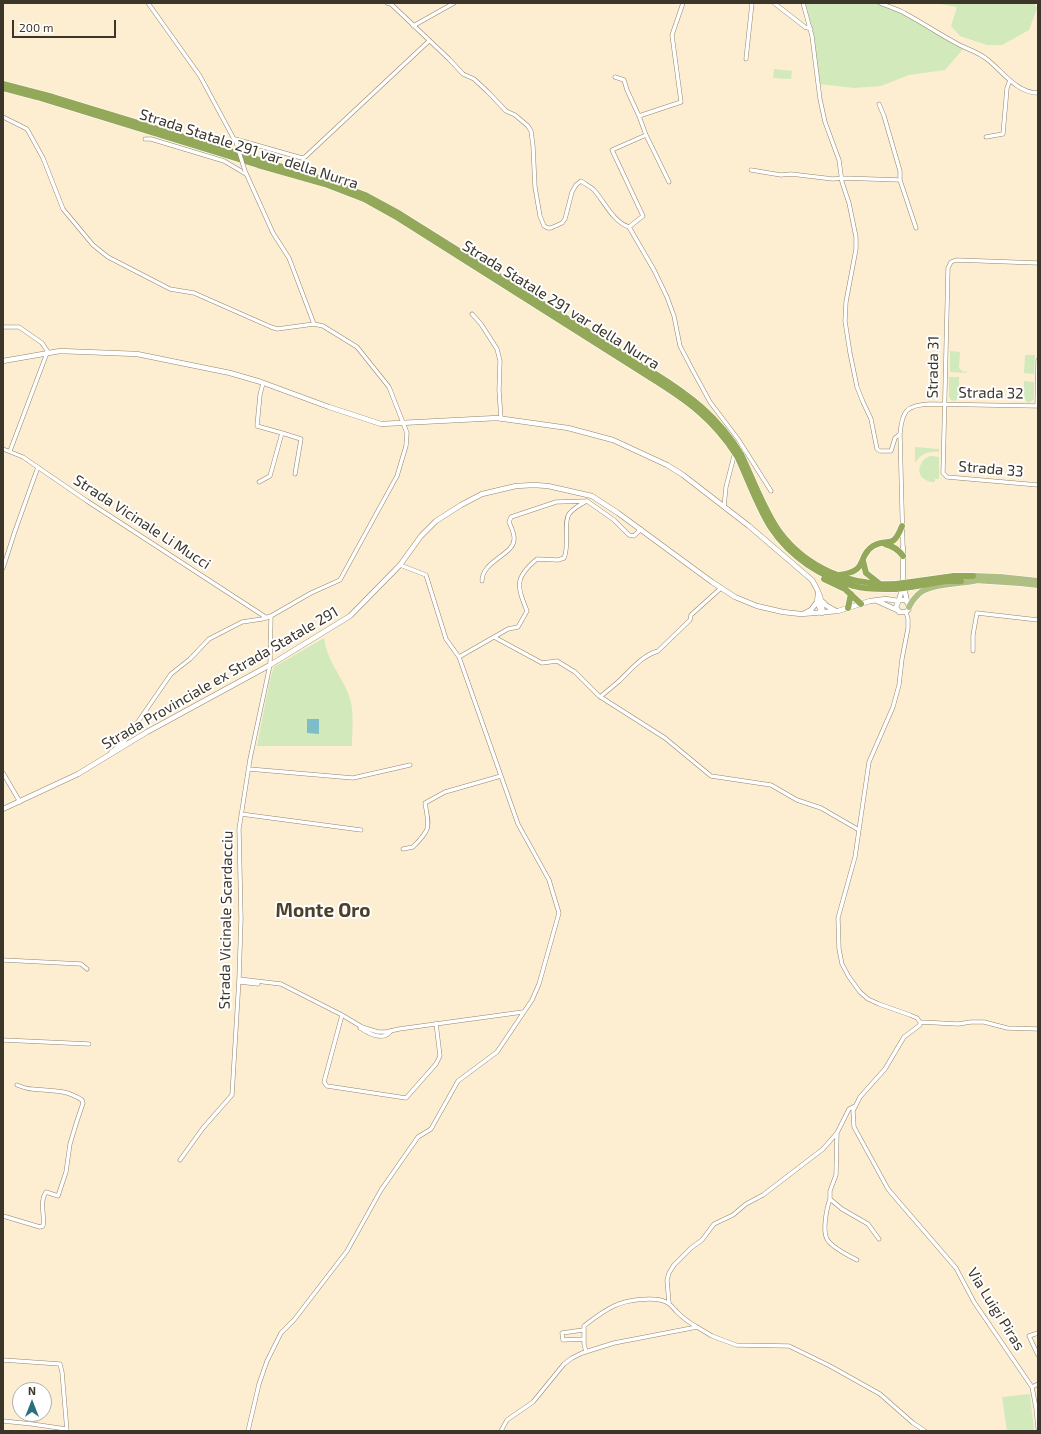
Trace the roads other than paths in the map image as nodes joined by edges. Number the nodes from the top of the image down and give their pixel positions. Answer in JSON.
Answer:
{"nodes":[{"id":1,"x":148,"y":3,"type":"edge"},
{"id":2,"x":387,"y":3,"type":"edge"},
{"id":3,"x":454,"y":3,"type":"edge"},
{"id":4,"x":683,"y":3,"type":"edge"},
{"id":5,"x":752,"y":3,"type":"edge"},
{"id":6,"x":774,"y":3,"type":"edge"},
{"id":7,"x":803,"y":3,"type":"edge"},
{"id":8,"x":880,"y":3,"type":"edge"},
{"id":9,"x":413,"y":26,"type":"junction"},
{"id":10,"x":811,"y":29,"type":"junction"},
{"id":11,"x":429,"y":41,"type":"junction"},
{"id":12,"x":746,"y":59,"type":"dead end"},
{"id":13,"x":616,"y":77,"type":"dead end"},
{"id":14,"x":1010,"y":80,"type":"junction"},
{"id":15,"x":3,"y":84,"type":"edge"},
{"id":16,"x":3,"y":88,"type":"edge"},
{"id":17,"x":1038,"y":93,"type":"edge"},
{"id":18,"x":879,"y":104,"type":"dead end"},
{"id":19,"x":639,"y":116,"type":"junction"},
{"id":20,"x":3,"y":118,"type":"edge"},
{"id":21,"x":646,"y":135,"type":"junction"},
{"id":22,"x":986,"y":137,"type":"dead end"},
{"id":23,"x":145,"y":139,"type":"dead end"},
{"id":24,"x":235,"y":140,"type":"junction"},
{"id":25,"x":751,"y":170,"type":"dead end"},
{"id":26,"x":245,"y":173,"type":"junction"},
{"id":27,"x":842,"y":178,"type":"junction"},
{"id":28,"x":900,"y":180,"type":"junction"},
{"id":29,"x":669,"y":182,"type":"dead end"},
{"id":30,"x":381,"y":205,"type":"junction"},
{"id":31,"x":629,"y":227,"type":"junction"},
{"id":32,"x":916,"y":228,"type":"dead end"},
{"id":33,"x":1038,"y":263,"type":"edge"},
{"id":34,"x":472,"y":314,"type":"dead end"},
{"id":35,"x":314,"y":324,"type":"junction"},
{"id":36,"x":3,"y":327,"type":"edge"},
{"id":37,"x":48,"y":352,"type":"junction"},
{"id":38,"x":1038,"y":360,"type":"edge"},
{"id":39,"x":3,"y":361,"type":"edge"},
{"id":40,"x":263,"y":382,"type":"junction"},
{"id":41,"x":944,"y":404,"type":"junction"},
{"id":42,"x":1037,"y":406,"type":"edge"},
{"id":43,"x":501,"y":418,"type":"junction"},
{"id":44,"x":402,"y":422,"type":"junction"},
{"id":45,"x":282,"y":433,"type":"junction"},
{"id":46,"x":900,"y":434,"type":"junction"},
{"id":47,"x":738,"y":439,"type":"junction"},
{"id":48,"x":3,"y":449,"type":"edge"},
{"id":49,"x":10,"y":452,"type":"junction"},
{"id":50,"x":739,"y":455,"type":"junction"},
{"id":51,"x":38,"y":467,"type":"junction"},
{"id":52,"x":943,"y":473,"type":"joint"},
{"id":53,"x":295,"y":474,"type":"dead end"},
{"id":54,"x":259,"y":482,"type":"dead end"},
{"id":55,"x":1038,"y":485,"type":"edge"},
{"id":56,"x":771,"y":491,"type":"dead end"},
{"id":57,"x":586,"y":501,"type":"junction"},
{"id":58,"x":724,"y":507,"type":"junction"},
{"id":59,"x":902,"y":526,"type":"junction"},
{"id":60,"x":641,"y":530,"type":"junction"},
{"id":61,"x":890,"y":542,"type":"junction"},
{"id":62,"x":883,"y":543,"type":"junction"},
{"id":63,"x":902,"y":548,"type":"junction"},
{"id":64,"x":903,"y":556,"type":"junction"},
{"id":65,"x":863,"y":561,"type":"junction"},
{"id":66,"x":400,"y":565,"type":"junction"},
{"id":67,"x":3,"y":568,"type":"edge"},
{"id":68,"x":814,"y":570,"type":"junction"},
{"id":69,"x":838,"y":575,"type":"junction"},
{"id":70,"x":975,"y":579,"type":"junction"},
{"id":71,"x":482,"y":581,"type":"dead end"},
{"id":72,"x":1038,"y":581,"type":"edge"},
{"id":73,"x":881,"y":584,"type":"junction"},
{"id":74,"x":903,"y":584,"type":"junction"},
{"id":75,"x":1038,"y":586,"type":"edge"},
{"id":76,"x":722,"y":588,"type":"junction"},
{"id":77,"x":897,"y":588,"type":"junction"},
{"id":78,"x":851,"y":594,"type":"junction"},
{"id":79,"x":886,"y":599,"type":"junction"},
{"id":80,"x":819,"y":601,"type":"junction"},
{"id":81,"x":877,"y":601,"type":"junction"},
{"id":82,"x":899,"y":601,"type":"junction"},
{"id":83,"x":860,"y":604,"type":"junction"},
{"id":84,"x":907,"y":607,"type":"junction"},
{"id":85,"x":848,"y":608,"type":"junction"},
{"id":86,"x":897,"y":610,"type":"junction"},
{"id":87,"x":838,"y":611,"type":"junction"},
{"id":88,"x":822,"y":613,"type":"junction"},
{"id":89,"x":801,"y":614,"type":"junction"},
{"id":90,"x":269,"y":617,"type":"junction"},
{"id":91,"x":1038,"y":620,"type":"edge"},
{"id":92,"x":494,"y":637,"type":"junction"},
{"id":93,"x":973,"y":652,"type":"dead end"},
{"id":94,"x":459,"y":657,"type":"junction"},
{"id":95,"x":270,"y":665,"type":"junction"},
{"id":96,"x":600,"y":696,"type":"junction"},
{"id":97,"x":96,"y":763,"type":"junction"},
{"id":98,"x":410,"y":766,"type":"dead end"},
{"id":99,"x":249,"y":769,"type":"junction"},
{"id":100,"x":3,"y":773,"type":"edge"},
{"id":101,"x":501,"y":776,"type":"junction"},
{"id":102,"x":20,"y":802,"type":"junction"},
{"id":103,"x":3,"y":809,"type":"edge"},
{"id":104,"x":241,"y":814,"type":"junction"},
{"id":105,"x":362,"y":830,"type":"dead end"},
{"id":106,"x":859,"y":830,"type":"junction"},
{"id":107,"x":403,"y":849,"type":"dead end"},
{"id":108,"x":3,"y":960,"type":"edge"},
{"id":109,"x":87,"y":969,"type":"dead end"},
{"id":110,"x":239,"y":980,"type":"junction"},
{"id":111,"x":523,"y":1012,"type":"junction"},
{"id":112,"x":342,"y":1016,"type":"junction"},
{"id":113,"x":920,"y":1022,"type":"junction"},
{"id":114,"x":436,"y":1023,"type":"junction"},
{"id":115,"x":1038,"y":1029,"type":"edge"},
{"id":116,"x":3,"y":1040,"type":"edge"},
{"id":117,"x":89,"y":1044,"type":"dead end"},
{"id":118,"x":17,"y":1085,"type":"dead end"},
{"id":119,"x":855,"y":1105,"type":"junction"},
{"id":120,"x":837,"y":1133,"type":"junction"},
{"id":121,"x":180,"y":1160,"type":"dead end"},
{"id":122,"x":830,"y":1199,"type":"junction"},
{"id":123,"x":3,"y":1216,"type":"edge"},
{"id":124,"x":879,"y":1239,"type":"dead end"},
{"id":125,"x":857,"y":1260,"type":"dead end"},
{"id":126,"x":669,"y":1303,"type":"junction"},
{"id":127,"x":697,"y":1327,"type":"junction"},
{"id":128,"x":583,"y":1330,"type":"junction"},
{"id":129,"x":1038,"y":1333,"type":"edge"},
{"id":130,"x":583,"y":1338,"type":"junction"},
{"id":131,"x":586,"y":1352,"type":"junction"},
{"id":132,"x":1038,"y":1355,"type":"edge"},
{"id":133,"x":3,"y":1360,"type":"edge"},
{"id":134,"x":1038,"y":1384,"type":"edge"},
{"id":135,"x":1032,"y":1387,"type":"junction"},
{"id":136,"x":3,"y":1421,"type":"edge"},
{"id":137,"x":1038,"y":1428,"type":"edge"},
{"id":138,"x":67,"y":1430,"type":"edge"},
{"id":139,"x":248,"y":1431,"type":"edge"},
{"id":140,"x":501,"y":1431,"type":"edge"},
{"id":141,"x":925,"y":1431,"type":"edge"}],
"edges":[{"from":1,"to":24,"type":"street"},
{"from":2,"to":9,"type":"street"},
{"from":3,"to":9,"type":"street"},
{"from":4,"to":19,"type":"street"},
{"from":5,"to":12,"type":"street"},
{"from":6,"to":10,"type":"street"},
{"from":7,"to":10,"type":"street"},
{"from":8,"to":14,"type":"street"},
{"from":9,"to":11,"type":"street"},
{"from":10,"to":27,"type":"street"},
{"from":11,"to":24,"type":"street"},
{"from":11,"to":31,"type":"street"},
{"from":13,"to":19,"type":"street"},
{"from":14,"to":17,"type":"street"},
{"from":14,"to":22,"type":"street"},
{"from":15,"to":30,"type":"highway","name":"Strada Statale 291 var della Nurra"},
{"from":16,"to":30,"type":"highway","name":"Strada Statale 291 var della Nurra"},
{"from":18,"to":28,"type":"street"},
{"from":19,"to":21,"type":"street"},
{"from":20,"to":35,"type":"street"},
{"from":21,"to":29,"type":"street"},
{"from":21,"to":31,"type":"street"},
{"from":23,"to":26,"type":"street"},
{"from":24,"to":26,"type":"street","bridge":true},
{"from":25,"to":27,"type":"street"},
{"from":26,"to":35,"type":"street"},
{"from":27,"to":28,"type":"street"},
{"from":27,"to":46,"type":"street"},
{"from":28,"to":32,"type":"street"},
{"from":30,"to":50,"type":"highway","name":"Strada Statale 291 var della Nurra","bridge":true},
{"from":31,"to":47,"type":"street"},
{"from":33,"to":41,"type":"street","name":"Strada 31"},
{"from":34,"to":43,"type":"street"},
{"from":35,"to":44,"type":"street"},
{"from":36,"to":37,"type":"street"},
{"from":37,"to":39,"type":"street"},
{"from":37,"to":40,"type":"street"},
{"from":37,"to":49,"type":"street"},
{"from":38,"to":42,"type":"street"},
{"from":40,"to":44,"type":"street"},
{"from":40,"to":45,"type":"street"},
{"from":41,"to":42,"type":"street","name":"Strada 32"},
{"from":41,"to":46,"type":"street","name":"Strada 32"},
{"from":41,"to":52,"type":"street","name":"Strada 31"},
{"from":43,"to":44,"type":"street"},
{"from":43,"to":58,"type":"street"},
{"from":44,"to":90,"type":"street"},
{"from":45,"to":53,"type":"street"},
{"from":45,"to":54,"type":"street"},
{"from":46,"to":59,"type":"street"},
{"from":47,"to":56,"type":"street"},
{"from":47,"to":58,"type":"street"},
{"from":48,"to":49,"type":"street","name":"Strada Vicinale Li Mucci"},
{"from":49,"to":51,"type":"street","name":"Strada Vicinale Li Mucci"},
{"from":50,"to":68,"type":"highway","name":"Strada Statale 291 var della Nurra"},
{"from":50,"to":69,"type":"highway","name":"Strada Statale 291 var della Nurra"},
{"from":51,"to":67,"type":"street"},
{"from":51,"to":90,"type":"street","name":"Strada Vicinale Li Mucci"},
{"from":52,"to":55,"type":"street","name":"Strada 33"},
{"from":57,"to":60,"type":"street"},
{"from":57,"to":71,"type":"street"},
{"from":57,"to":92,"type":"street"},
{"from":58,"to":80,"type":"street"},
{"from":59,"to":61,"type":"highway"},
{"from":59,"to":63,"type":"street"},
{"from":60,"to":66,"type":"street","name":"Strada Provinciale ex Strada Statale 291"},
{"from":60,"to":76,"type":"street","name":"Strada Provinciale ex Strada Statale 291"},
{"from":61,"to":62,"type":"highway"},
{"from":61,"to":63,"type":"highway"},
{"from":62,"to":64,"type":"highway"},
{"from":62,"to":65,"type":"highway"},
{"from":63,"to":64,"type":"street"},
{"from":64,"to":74,"type":"street"},
{"from":65,"to":69,"type":"highway"},
{"from":65,"to":73,"type":"highway"},
{"from":66,"to":94,"type":"street"},
{"from":66,"to":95,"type":"street","name":"Strada Provinciale ex Strada Statale 291"},
{"from":68,"to":77,"type":"highway","name":"Strada Statale 291 var della Nurra"},
{"from":68,"to":78,"type":"highway"},
{"from":69,"to":73,"type":"highway","name":"Strada Statale 291 var della Nurra"},
{"from":70,"to":72,"type":"main road","name":"Strada Statale 291 var della Nurra"},
{"from":70,"to":75,"type":"main road","name":"Strada Statale 291 var della Nurra"},
{"from":70,"to":77,"type":"highway","name":"Strada Statale 291 var della Nurra","bridge":true},
{"from":70,"to":84,"type":"main road"},
{"from":73,"to":77,"type":"highway","name":"Strada Statale 291 var della Nurra"},
{"from":74,"to":77,"type":"street"},
{"from":74,"to":84,"type":"street"},
{"from":76,"to":89,"type":"street","name":"Strada Provinciale ex Strada Statale 291"},
{"from":76,"to":96,"type":"street"},
{"from":77,"to":79,"type":"street"},
{"from":77,"to":82,"type":"street"},
{"from":78,"to":83,"type":"highway"},
{"from":78,"to":85,"type":"highway"},
{"from":79,"to":81,"type":"street","name":"Strada Provinciale ex Strada Statale 291"},
{"from":79,"to":82,"type":"street","name":"Strada Provinciale ex Strada Statale 291"},
{"from":80,"to":87,"type":"street"},
{"from":80,"to":88,"type":"street"},
{"from":80,"to":89,"type":"street"},
{"from":81,"to":83,"type":"street","name":"Strada Provinciale ex Strada Statale 291"},
{"from":81,"to":86,"type":"street"},
{"from":82,"to":84,"type":"street"},
{"from":82,"to":86,"type":"street"},
{"from":83,"to":85,"type":"street","name":"Strada Provinciale ex Strada Statale 291"},
{"from":84,"to":86,"type":"street"},
{"from":84,"to":106,"type":"street"},
{"from":85,"to":87,"type":"street","name":"Strada Provinciale ex Strada Statale 291"},
{"from":87,"to":88,"type":"street","name":"Strada Provinciale ex Strada Statale 291"},
{"from":88,"to":89,"type":"street","name":"Strada Provinciale ex Strada Statale 291"},
{"from":90,"to":95,"type":"street","name":"Strada Vicinale Scardacciu"},
{"from":90,"to":97,"type":"street"},
{"from":91,"to":93,"type":"street"},
{"from":92,"to":94,"type":"street"},
{"from":92,"to":96,"type":"street"},
{"from":94,"to":101,"type":"street"},
{"from":95,"to":97,"type":"street","name":"Strada Provinciale ex Strada Statale 291"},
{"from":95,"to":99,"type":"street","name":"Strada Vicinale Scardacciu"},
{"from":96,"to":106,"type":"street"},
{"from":97,"to":102,"type":"street","name":"Strada Provinciale ex Strada Statale 291"},
{"from":98,"to":99,"type":"street"},
{"from":99,"to":104,"type":"street","name":"Strada Vicinale Scardacciu"},
{"from":100,"to":102,"type":"street"},
{"from":101,"to":107,"type":"street"},
{"from":101,"to":111,"type":"street"},
{"from":102,"to":103,"type":"street","name":"Strada Provinciale ex Strada Statale 291"},
{"from":104,"to":105,"type":"street"},
{"from":104,"to":110,"type":"street","name":"Strada Vicinale Scardacciu"},
{"from":106,"to":113,"type":"street"},
{"from":108,"to":109,"type":"street"},
{"from":110,"to":112,"type":"street"},
{"from":110,"to":121,"type":"street","name":"Strada Vicinale Scardacciu"},
{"from":111,"to":114,"type":"street"},
{"from":111,"to":139,"type":"street"},
{"from":112,"to":114,"type":"street"},
{"from":112,"to":114,"type":"street"},
{"from":113,"to":115,"type":"street"},
{"from":113,"to":119,"type":"street"},
{"from":116,"to":117,"type":"street"},
{"from":118,"to":123,"type":"street"},
{"from":119,"to":120,"type":"street"},
{"from":119,"to":135,"type":"street","name":"Via Luigi Piras"},
{"from":120,"to":122,"type":"street"},
{"from":120,"to":126,"type":"street"},
{"from":122,"to":124,"type":"street"},
{"from":122,"to":125,"type":"street"},
{"from":126,"to":127,"type":"street"},
{"from":126,"to":128,"type":"street"},
{"from":127,"to":131,"type":"street"},
{"from":127,"to":141,"type":"street"},
{"from":128,"to":130,"type":"street"},
{"from":128,"to":130,"type":"street"},
{"from":129,"to":132,"type":"street"},
{"from":130,"to":131,"type":"street"},
{"from":131,"to":140,"type":"street"},
{"from":133,"to":138,"type":"street"},
{"from":134,"to":135,"type":"street"},
{"from":135,"to":137,"type":"street","name":"Via Luigi Piras"},
{"from":136,"to":138,"type":"street"}]}
